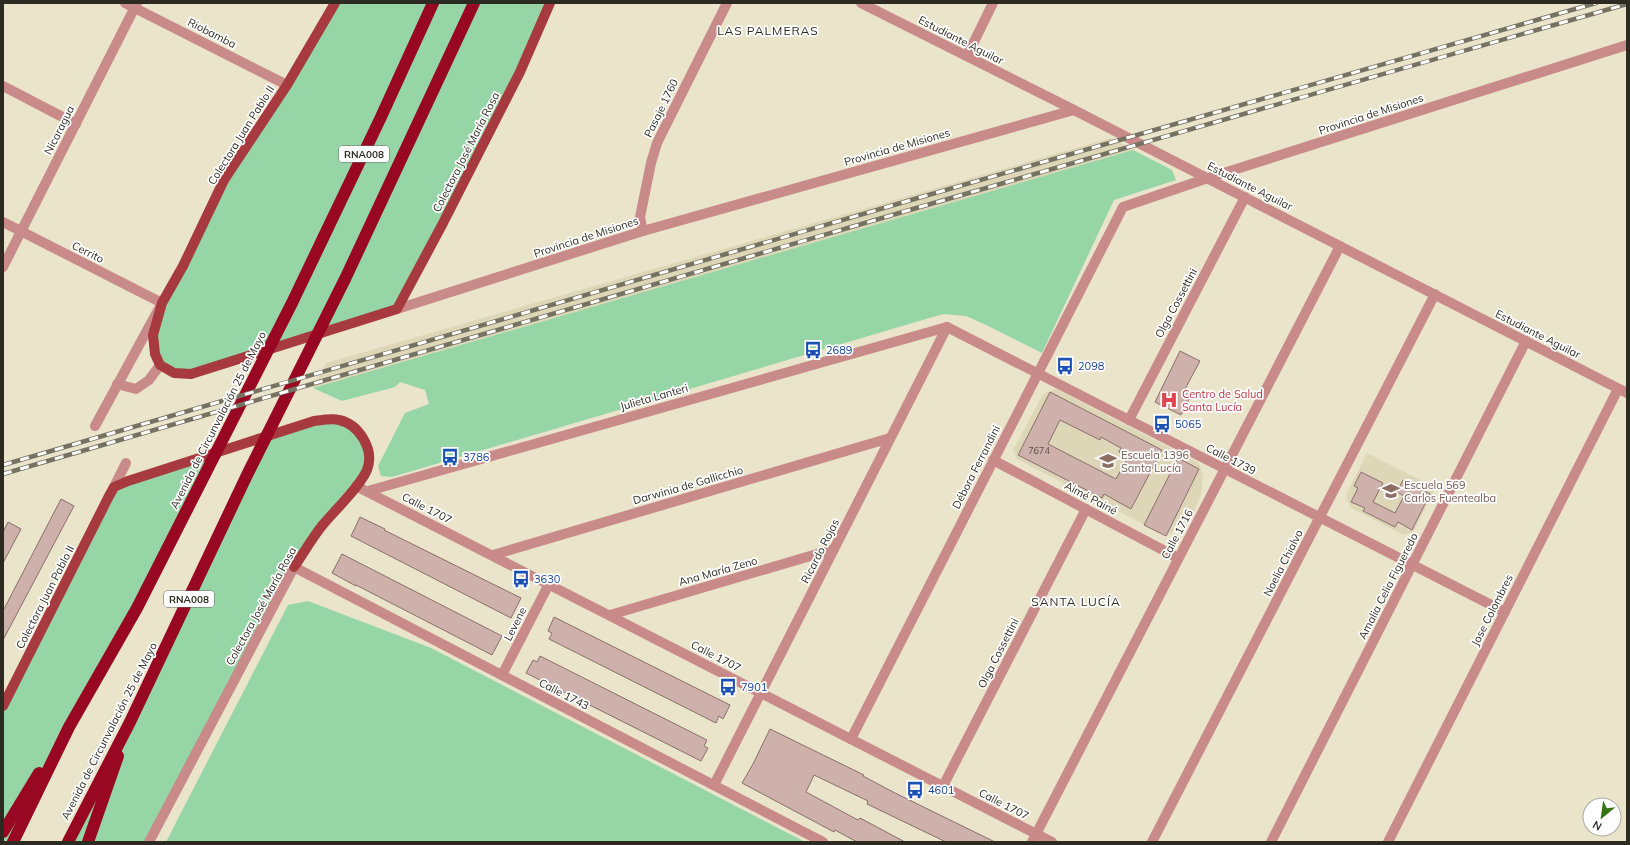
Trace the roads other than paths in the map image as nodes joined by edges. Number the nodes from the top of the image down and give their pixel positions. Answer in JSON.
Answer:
{"nodes":[{"id":1,"x":335,"y":3,"type":"edge"},
{"id":2,"x":434,"y":3,"type":"edge"},
{"id":3,"x":474,"y":3,"type":"edge"},
{"id":4,"x":550,"y":3,"type":"edge"},
{"id":5,"x":727,"y":3,"type":"edge"},
{"id":6,"x":861,"y":3,"type":"edge"},
{"id":7,"x":993,"y":3,"type":"edge"},
{"id":8,"x":132,"y":5,"type":"edge"},
{"id":9,"x":1627,"y":45,"type":"edge"},
{"id":10,"x":967,"y":56,"type":"junction"},
{"id":11,"x":287,"y":85,"type":"junction"},
{"id":12,"x":3,"y":86,"type":"edge"},
{"id":13,"x":1074,"y":110,"type":"junction"},
{"id":14,"x":76,"y":124,"type":"junction"},
{"id":15,"x":1208,"y":178,"type":"junction"},
{"id":16,"x":1245,"y":197,"type":"junction"},
{"id":17,"x":1123,"y":207,"type":"joint"},
{"id":18,"x":3,"y":222,"type":"edge"},
{"id":19,"x":643,"y":231,"type":"junction"},
{"id":20,"x":21,"y":232,"type":"junction"},
{"id":21,"x":1340,"y":246,"type":"junction"},
{"id":22,"x":3,"y":267,"type":"edge"},
{"id":23,"x":1435,"y":294,"type":"junction"},
{"id":24,"x":162,"y":303,"type":"junction"},
{"id":25,"x":397,"y":309,"type":"junction"},
{"id":26,"x":947,"y":327,"type":"junction"},
{"id":27,"x":1526,"y":342,"type":"junction"},
{"id":28,"x":160,"y":365,"type":"junction"},
{"id":29,"x":1038,"y":373,"type":"junction"},
{"id":30,"x":118,"y":384,"type":"junction"},
{"id":31,"x":1622,"y":391,"type":"edge"},
{"id":32,"x":1129,"y":420,"type":"junction"},
{"id":33,"x":95,"y":426,"type":"dead end"},
{"id":34,"x":890,"y":438,"type":"junction"},
{"id":35,"x":993,"y":460,"type":"junction"},
{"id":36,"x":126,"y":463,"type":"dead end"},
{"id":37,"x":1225,"y":469,"type":"junction"},
{"id":38,"x":356,"y":486,"type":"junction"},
{"id":39,"x":114,"y":487,"type":"junction"},
{"id":40,"x":368,"y":491,"type":"junction"},
{"id":41,"x":1086,"y":509,"type":"junction"},
{"id":42,"x":1320,"y":517,"type":"junction"},
{"id":43,"x":834,"y":549,"type":"junction"},
{"id":44,"x":493,"y":555,"type":"junction"},
{"id":45,"x":1178,"y":558,"type":"junction"},
{"id":46,"x":1412,"y":565,"type":"junction"},
{"id":47,"x":294,"y":568,"type":"junction"},
{"id":48,"x":549,"y":584,"type":"junction"},
{"id":49,"x":1505,"y":612,"type":"junction"},
{"id":50,"x":610,"y":615,"type":"junction"},
{"id":51,"x":502,"y":675,"type":"junction"},
{"id":52,"x":761,"y":692,"type":"junction"},
{"id":53,"x":3,"y":706,"type":"edge"},
{"id":54,"x":130,"y":722,"type":"junction"},
{"id":55,"x":69,"y":727,"type":"junction"},
{"id":56,"x":851,"y":739,"type":"junction"},
{"id":57,"x":714,"y":785,"type":"junction"},
{"id":58,"x":943,"y":786,"type":"junction"},
{"id":59,"x":3,"y":832,"type":"edge"},
{"id":60,"x":1034,"y":838,"type":"edge"},
{"id":61,"x":13,"y":842,"type":"edge"},
{"id":62,"x":68,"y":842,"type":"edge"},
{"id":63,"x":88,"y":842,"type":"edge"},
{"id":64,"x":149,"y":842,"type":"edge"},
{"id":65,"x":823,"y":842,"type":"edge"},
{"id":66,"x":1052,"y":842,"type":"edge"},
{"id":67,"x":1152,"y":842,"type":"edge"},
{"id":68,"x":1271,"y":842,"type":"edge"},
{"id":69,"x":1388,"y":842,"type":"edge"}],
"edges":[{"from":1,"to":11,"type":"main road","name":"Colectora Juan Pablo II"},
{"from":2,"to":55,"type":"highway","name":"Avenida de Circunvalación 25 de Mayo","number":"RNA008"},
{"from":3,"to":54,"type":"highway","name":"Avenida de Circunvalación 25 de Mayo","number":"RNA008"},
{"from":4,"to":25,"type":"main road","name":"Colectora José María Rosa"},
{"from":5,"to":19,"type":"street","name":"Pasaje 1760"},
{"from":6,"to":10,"type":"street","name":"Estudiante Aguilar"},
{"from":7,"to":10,"type":"street"},
{"from":8,"to":11,"type":"street","name":"Riobamba"},
{"from":8,"to":14,"type":"street","name":"Nicaragua"},
{"from":9,"to":15,"type":"street","name":"Provincia de Misiones"},
{"from":10,"to":13,"type":"street","name":"Estudiante Aguilar"},
{"from":11,"to":24,"type":"main road","name":"Colectora Juan Pablo II"},
{"from":12,"to":14,"type":"street"},
{"from":13,"to":15,"type":"street","name":"Estudiante Aguilar"},
{"from":13,"to":19,"type":"street","name":"Provincia de Misiones"},
{"from":14,"to":20,"type":"street","name":"Nicaragua"},
{"from":15,"to":16,"type":"street","name":"Estudiante Aguilar"},
{"from":15,"to":17,"type":"street","name":"Provincia de Misiones"},
{"from":16,"to":21,"type":"street","name":"Estudiante Aguilar"},
{"from":16,"to":32,"type":"street","name":"Olga Cossettini"},
{"from":17,"to":29,"type":"street","name":"Débora Ferrandini"},
{"from":18,"to":20,"type":"street","name":"Cerrito"},
{"from":19,"to":25,"type":"street","name":"Provincia de Misiones"},
{"from":20,"to":22,"type":"street","name":"Nicaragua"},
{"from":20,"to":24,"type":"street","name":"Cerrito"},
{"from":21,"to":23,"type":"street","name":"Estudiante Aguilar"},
{"from":21,"to":37,"type":"street","name":"Calle 1716"},
{"from":23,"to":27,"type":"street","name":"Estudiante Aguilar"},
{"from":23,"to":42,"type":"street","name":"Noelia Chialvo"},
{"from":24,"to":28,"type":"main road","name":"Colectora Juan Pablo II"},
{"from":24,"to":30,"type":"street","name":"Colectora Juan Pablo II"},
{"from":25,"to":28,"type":"main road","name":"Provincia de Misiones"},
{"from":26,"to":29,"type":"street","name":"Calle 1739"},
{"from":26,"to":34,"type":"street","name":"Ricardo Rojas"},
{"from":26,"to":40,"type":"street","name":"Julieta Lanteri"},
{"from":27,"to":31,"type":"street","name":"Estudiante Aguilar"},
{"from":27,"to":46,"type":"street","name":"Amalia Celia Figueredo"},
{"from":28,"to":30,"type":"street"},
{"from":29,"to":32,"type":"street","name":"Calle 1739"},
{"from":29,"to":35,"type":"street","name":"Débora Ferrandini"},
{"from":30,"to":33,"type":"street","name":"Colectora Juan Pablo II"},
{"from":31,"to":49,"type":"street","name":"Jose Colombres"},
{"from":32,"to":37,"type":"street","name":"Calle 1739"},
{"from":34,"to":43,"type":"street","name":"Ricardo Rojas"},
{"from":34,"to":44,"type":"street","name":"Darwinia de Gallicchio"},
{"from":35,"to":41,"type":"street","name":"Aimé Painé"},
{"from":35,"to":56,"type":"street","name":"Débora Ferrandini"},
{"from":36,"to":39,"type":"street"},
{"from":37,"to":42,"type":"street","name":"Calle 1739"},
{"from":37,"to":45,"type":"street","name":"Calle 1716"},
{"from":38,"to":39,"type":"main road","name":"Colectora José María Rosa"},
{"from":38,"to":40,"type":"street","name":"Calle 1707"},
{"from":38,"to":47,"type":"main road","name":"Colectora José María Rosa"},
{"from":39,"to":53,"type":"main road","name":"Colectora Juan Pablo II"},
{"from":40,"to":44,"type":"street","name":"Calle 1707"},
{"from":41,"to":45,"type":"street","name":"Aimé Painé"},
{"from":41,"to":58,"type":"street","name":"Olga Cossettini"},
{"from":42,"to":46,"type":"street","name":"Calle 1739"},
{"from":42,"to":67,"type":"street","name":"Noelia Chialvo"},
{"from":43,"to":50,"type":"street","name":"Ana María Zeno"},
{"from":43,"to":52,"type":"street","name":"Ricardo Rojas"},
{"from":44,"to":48,"type":"street","name":"Calle 1707"},
{"from":45,"to":60,"type":"street","name":"Calle 1716"},
{"from":46,"to":49,"type":"street","name":"Calle 1739"},
{"from":46,"to":68,"type":"street","name":"Amalia Celia Figueredo"},
{"from":47,"to":51,"type":"street","name":"Calle 1743"},
{"from":47,"to":64,"type":"street","name":"Colectora José María Rosa"},
{"from":48,"to":50,"type":"street","name":"Calle 1707"},
{"from":48,"to":51,"type":"street","name":"Levene"},
{"from":49,"to":69,"type":"street","name":"Jose Colombres"},
{"from":50,"to":52,"type":"street","name":"Calle 1707"},
{"from":51,"to":57,"type":"street","name":"Calle 1743"},
{"from":52,"to":56,"type":"street","name":"Calle 1707"},
{"from":52,"to":57,"type":"street","name":"Ricardo Rojas"},
{"from":54,"to":62,"type":"highway","name":"Avenida de Circunvalación 25 de Mayo","number":"RNA008"},
{"from":54,"to":63,"type":"highway"},
{"from":55,"to":59,"type":"highway"},
{"from":55,"to":61,"type":"highway","name":"Avenida de Circunvalación 25 de Mayo","number":"RNA008"},
{"from":56,"to":58,"type":"street","name":"Calle 1707"},
{"from":57,"to":65,"type":"street","name":"Calle 1743"},
{"from":58,"to":60,"type":"street","name":"Calle 1707"},
{"from":60,"to":66,"type":"street","name":"Calle 1707"}]}
